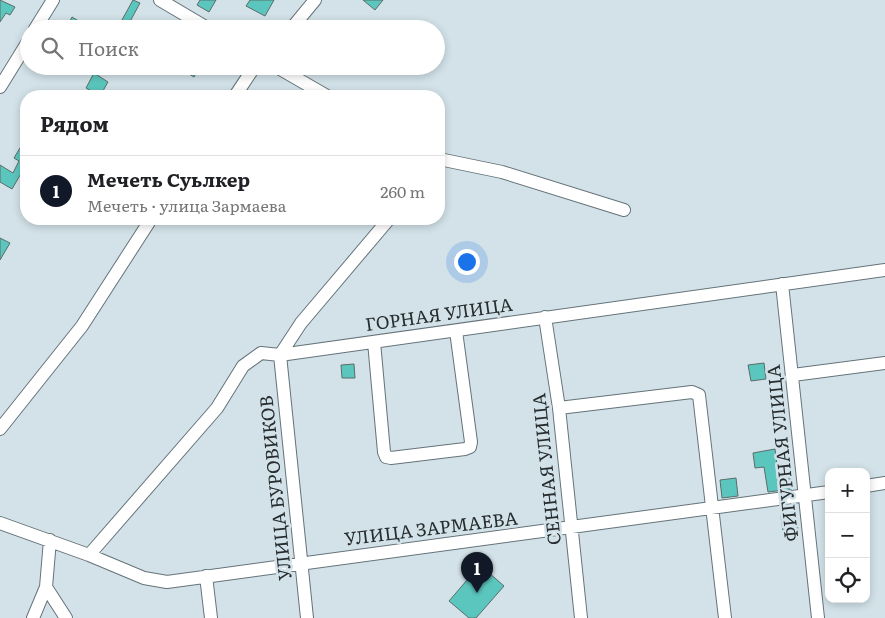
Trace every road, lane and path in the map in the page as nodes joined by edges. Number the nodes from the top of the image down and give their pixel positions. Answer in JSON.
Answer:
{"nodes":[{"id":1,"x":53,"y":0,"type":"edge"},
{"id":2,"x":160,"y":0,"type":"edge"},
{"id":3,"x":315,"y":0,"type":"edge"},
{"id":4,"x":41,"y":20,"type":"edge"},
{"id":5,"x":194,"y":20,"type":"edge"},
{"id":6,"x":298,"y":20,"type":"edge"},
{"id":7,"x":20,"y":55,"type":"edge"},
{"id":8,"x":249,"y":75,"type":"edge"},
{"id":9,"x":291,"y":75,"type":"edge"},
{"id":10,"x":0,"y":88,"type":"edge"},
{"id":11,"x":238,"y":90,"type":"edge"},
{"id":12,"x":317,"y":90,"type":"edge"},
{"id":13,"x":445,"y":160,"type":"edge"},
{"id":14,"x":624,"y":210,"type":"dead end"},
{"id":15,"x":147,"y":225,"type":"edge"},
{"id":16,"x":384,"y":225,"type":"edge"},
{"id":17,"x":885,"y":270,"type":"edge"},
{"id":18,"x":782,"y":284,"type":"junction"},
{"id":19,"x":544,"y":317,"type":"junction"},
{"id":20,"x":456,"y":331,"type":"junction"},
{"id":21,"x":374,"y":342,"type":"junction"},
{"id":22,"x":280,"y":354,"type":"junction"},
{"id":23,"x":885,"y":363,"type":"edge"},
{"id":24,"x":793,"y":375,"type":"junction"},
{"id":25,"x":559,"y":408,"type":"junction"},
{"id":26,"x":0,"y":429,"type":"edge"},
{"id":27,"x":885,"y":483,"type":"edge"},
{"id":28,"x":870,"y":485,"type":"edge"},
{"id":29,"x":825,"y":493,"type":"edge"},
{"id":30,"x":804,"y":496,"type":"junction"},
{"id":31,"x":712,"y":508,"type":"junction"},
{"id":32,"x":0,"y":523,"type":"edge"},
{"id":33,"x":571,"y":528,"type":"junction"},
{"id":34,"x":50,"y":540,"type":"junction"},
{"id":35,"x":89,"y":555,"type":"junction"},
{"id":36,"x":301,"y":563,"type":"junction"},
{"id":37,"x":206,"y":576,"type":"junction"},
{"id":38,"x":46,"y":587,"type":"junction"},
{"id":39,"x":33,"y":618,"type":"edge"},
{"id":40,"x":66,"y":618,"type":"edge"},
{"id":41,"x":211,"y":618,"type":"edge"},
{"id":42,"x":307,"y":618,"type":"edge"},
{"id":43,"x":581,"y":618,"type":"edge"},
{"id":44,"x":725,"y":618,"type":"edge"},
{"id":45,"x":818,"y":618,"type":"edge"}],
"edges":[{"from":1,"to":4,"type":"street"},
{"from":2,"to":5,"type":"street"},
{"from":3,"to":6,"type":"street"},
{"from":7,"to":10,"type":"street"},
{"from":8,"to":11,"type":"street"},
{"from":9,"to":12,"type":"street"},
{"from":13,"to":14,"type":"street"},
{"from":15,"to":26,"type":"street"},
{"from":16,"to":22,"type":"street"},
{"from":17,"to":18,"type":"street","name":"ГОРНАЯ УЛИЦА"},
{"from":18,"to":19,"type":"street","name":"ГОРНАЯ УЛИЦА"},
{"from":18,"to":24,"type":"street","name":"ФИГУРНАЯ УЛИЦА"},
{"from":19,"to":20,"type":"street","name":"ГОРНАЯ УЛИЦА"},
{"from":19,"to":25,"type":"street","name":"СЕННАЯ УЛИЦА"},
{"from":20,"to":21,"type":"street","name":"ГОРНАЯ УЛИЦА"},
{"from":20,"to":21,"type":"street"},
{"from":21,"to":22,"type":"street","name":"ГОРНАЯ УЛИЦА"},
{"from":22,"to":35,"type":"street","name":"ГОРНАЯ УЛИЦА"},
{"from":22,"to":36,"type":"street","name":"УЛИЦА БУРОВИКОВ"},
{"from":23,"to":24,"type":"street"},
{"from":24,"to":30,"type":"street","name":"ФИГУРНАЯ УЛИЦА"},
{"from":25,"to":31,"type":"street"},
{"from":25,"to":33,"type":"street","name":"СЕННАЯ УЛИЦА"},
{"from":27,"to":28,"type":"street"},
{"from":29,"to":30,"type":"street","name":"УЛИЦА ЗАРМАЕВА"},
{"from":30,"to":31,"type":"street","name":"УЛИЦА ЗАРМАЕВА"},
{"from":30,"to":45,"type":"street","name":"ФИГУРНАЯ УЛИЦА"},
{"from":31,"to":33,"type":"street","name":"УЛИЦА ЗАРМАЕВА"},
{"from":31,"to":44,"type":"street"},
{"from":32,"to":34,"type":"street","name":"УЛИЦА ЗАРМАЕВА"},
{"from":33,"to":36,"type":"street","name":"УЛИЦА ЗАРМАЕВА"},
{"from":33,"to":43,"type":"street","name":"СЕННАЯ УЛИЦА"},
{"from":34,"to":35,"type":"street","name":"УЛИЦА ЗАРМАЕВА"},
{"from":34,"to":38,"type":"street"},
{"from":35,"to":37,"type":"street","name":"УЛИЦА ЗАРМАЕВА"},
{"from":36,"to":37,"type":"street","name":"УЛИЦА ЗАРМАЕВА"},
{"from":36,"to":42,"type":"street","name":"УЛИЦА БУРОВИКОВ"},
{"from":37,"to":41,"type":"street"},
{"from":38,"to":39,"type":"street"},
{"from":38,"to":40,"type":"street"}]}
